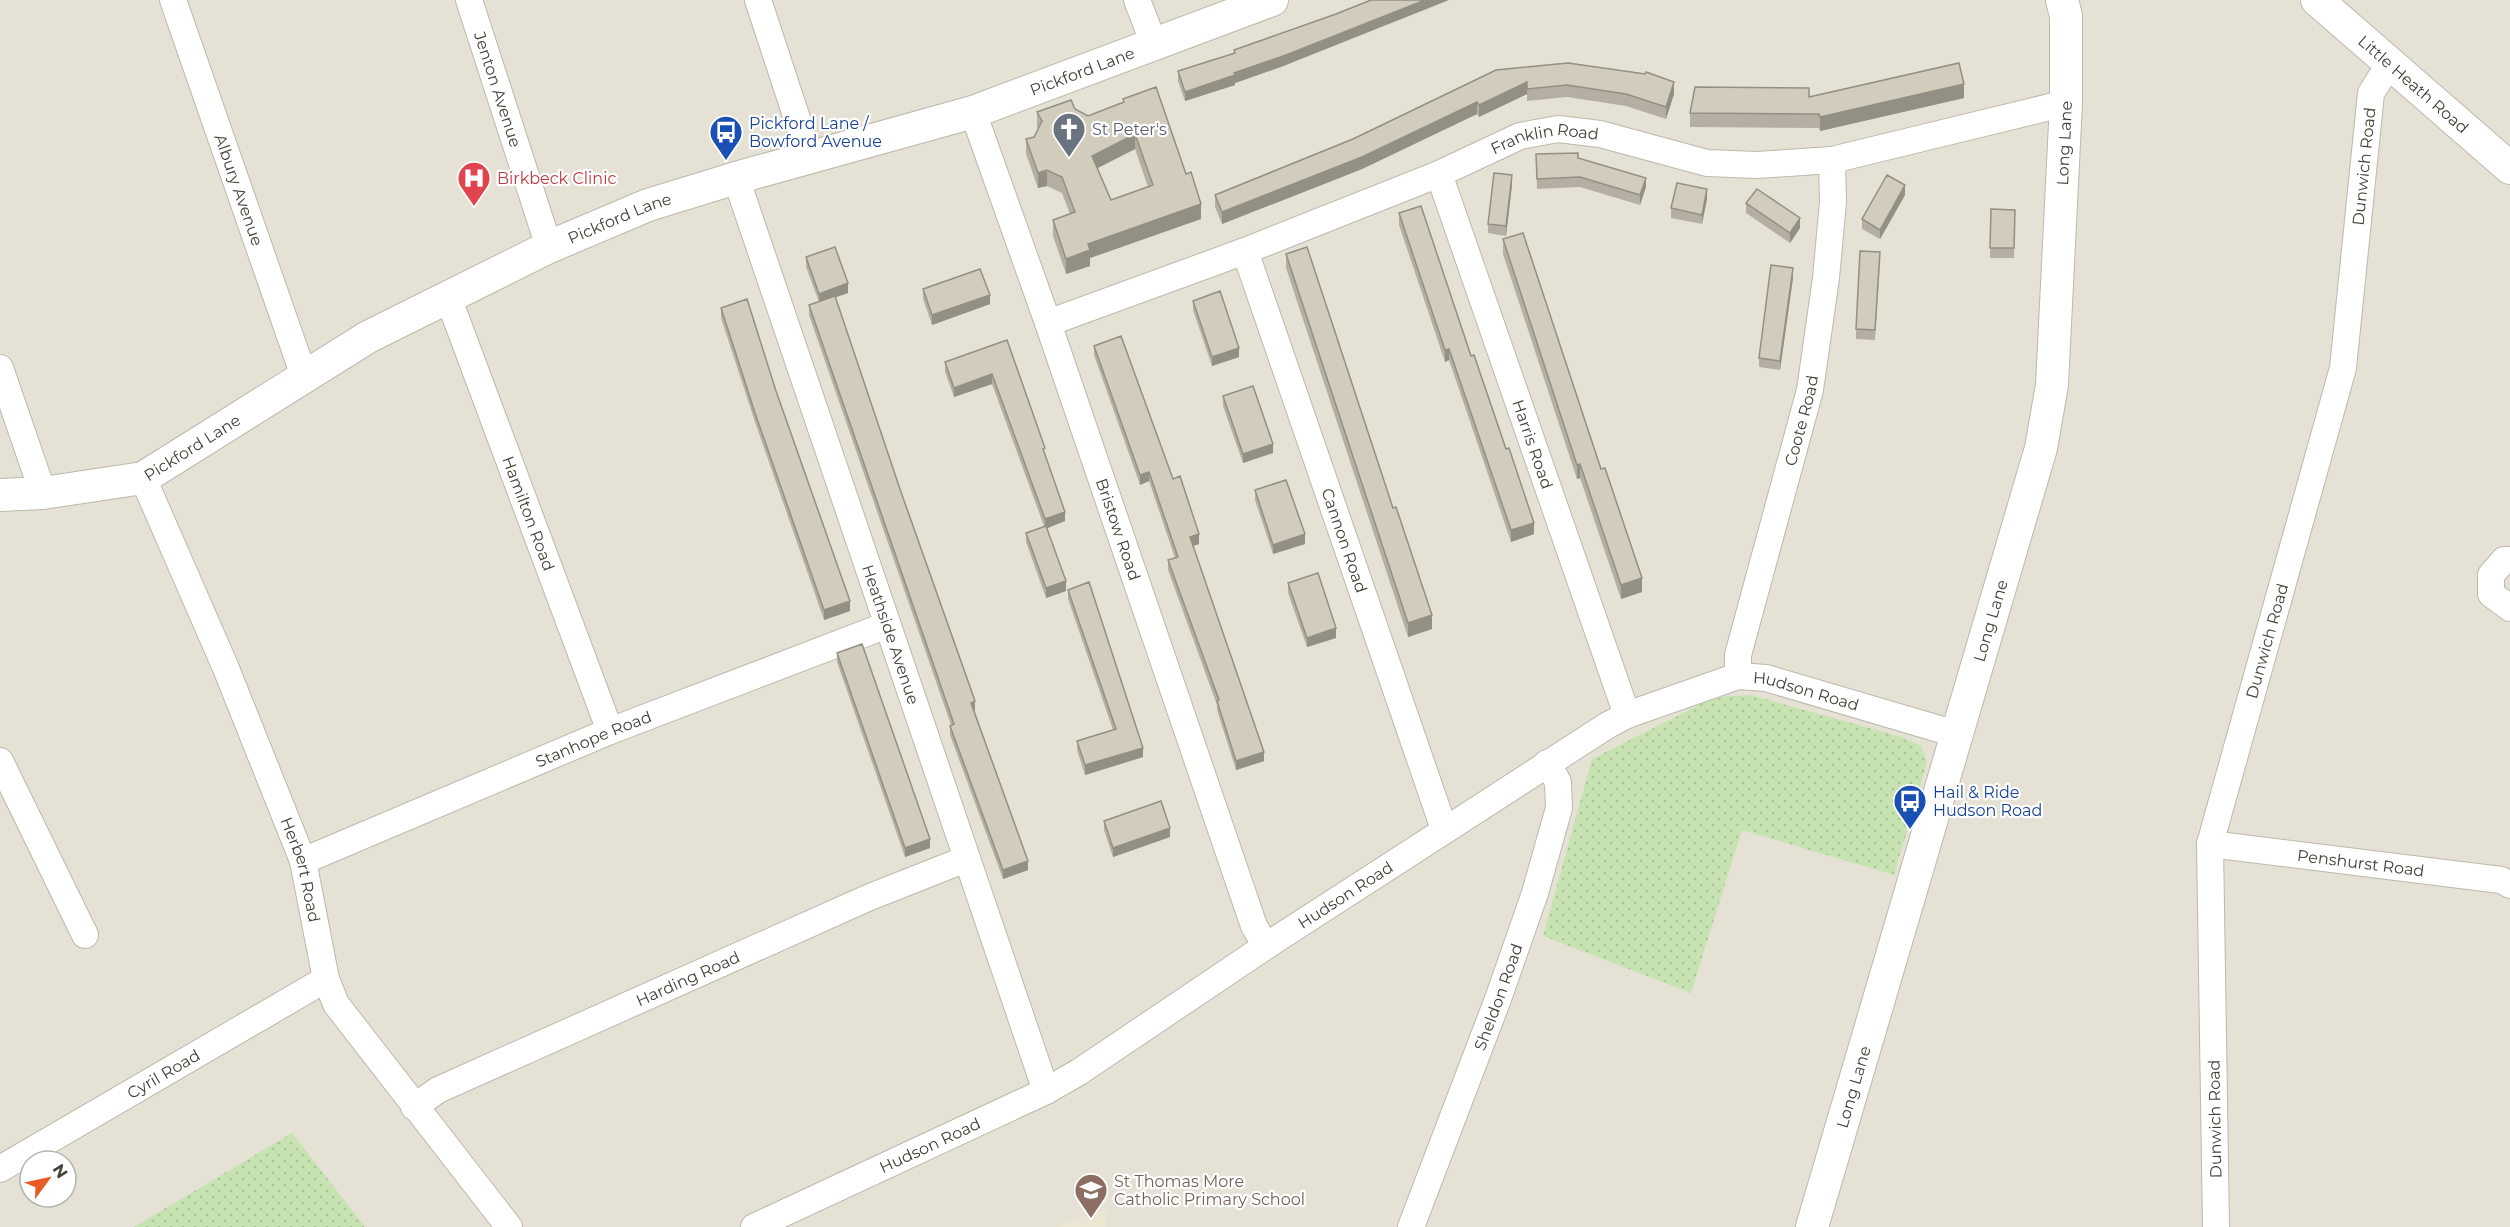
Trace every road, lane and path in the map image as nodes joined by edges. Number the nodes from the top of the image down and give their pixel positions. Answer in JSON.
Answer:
{"nodes":[{"id":1,"x":173,"y":0,"type":"edge"},
{"id":2,"x":469,"y":0,"type":"edge"},
{"id":3,"x":758,"y":0,"type":"edge"},
{"id":4,"x":1137,"y":0,"type":"edge"},
{"id":5,"x":1272,"y":0,"type":"edge"},
{"id":6,"x":2062,"y":0,"type":"edge"},
{"id":7,"x":2318,"y":0,"type":"edge"},
{"id":8,"x":1154,"y":44,"type":"junction"},
{"id":9,"x":2390,"y":63,"type":"junction"},
{"id":10,"x":2066,"y":103,"type":"junction"},
{"id":11,"x":973,"y":112,"type":"junction"},
{"id":12,"x":810,"y":158,"type":"junction"},
{"id":13,"x":1832,"y":160,"type":"junction"},
{"id":14,"x":2510,"y":168,"type":"edge"},
{"id":15,"x":1439,"y":174,"type":"junction"},
{"id":16,"x":736,"y":178,"type":"junction"},
{"id":17,"x":549,"y":247,"type":"junction"},
{"id":18,"x":1245,"y":251,"type":"junction"},
{"id":19,"x":448,"y":297,"type":"junction"},
{"id":20,"x":1048,"y":322,"type":"junction"},
{"id":21,"x":0,"y":368,"type":"edge"},
{"id":22,"x":305,"y":379,"type":"junction"},
{"id":23,"x":143,"y":478,"type":"junction"},
{"id":24,"x":43,"y":493,"type":"junction"},
{"id":25,"x":0,"y":495,"type":"edge"},
{"id":26,"x":2510,"y":560,"type":"edge"},
{"id":27,"x":2510,"y":608,"type":"edge"},
{"id":28,"x":887,"y":625,"type":"junction"},
{"id":29,"x":1738,"y":676,"type":"junction"},
{"id":30,"x":1627,"y":715,"type":"junction"},
{"id":31,"x":610,"y":731,"type":"junction"},
{"id":32,"x":1956,"y":734,"type":"junction"},
{"id":33,"x":0,"y":760,"type":"edge"},
{"id":34,"x":1547,"y":763,"type":"junction"},
{"id":35,"x":1444,"y":829,"type":"junction"},
{"id":36,"x":2210,"y":844,"type":"junction"},
{"id":37,"x":966,"y":859,"type":"junction"},
{"id":38,"x":303,"y":861,"type":"junction"},
{"id":39,"x":2510,"y":885,"type":"edge"},
{"id":40,"x":85,"y":935,"type":"dead end"},
{"id":41,"x":1266,"y":946,"type":"junction"},
{"id":42,"x":326,"y":979,"type":"junction"},
{"id":43,"x":1046,"y":1091,"type":"junction"},
{"id":44,"x":414,"y":1107,"type":"junction"},
{"id":45,"x":0,"y":1170,"type":"edge"},
{"id":46,"x":508,"y":1227,"type":"edge"},
{"id":47,"x":754,"y":1227,"type":"edge"},
{"id":48,"x":1411,"y":1227,"type":"edge"},
{"id":49,"x":1812,"y":1227,"type":"edge"},
{"id":50,"x":2216,"y":1227,"type":"edge"}],
"edges":[{"from":1,"to":22,"type":"street","name":"Albury Avenue"},
{"from":2,"to":17,"type":"street","name":"Jenton Avenue"},
{"from":3,"to":12,"type":"street"},
{"from":4,"to":8,"type":"street"},
{"from":5,"to":8,"type":"street","name":"Pickford Lane"},
{"from":6,"to":10,"type":"street","name":"Long Lane"},
{"from":7,"to":9,"type":"street","name":"Little Heath Road"},
{"from":8,"to":11,"type":"street","name":"Pickford Lane"},
{"from":9,"to":14,"type":"street","name":"Little Heath Road"},
{"from":9,"to":36,"type":"street","name":"Dunwich Road"},
{"from":10,"to":13,"type":"street","name":"Franklin Road"},
{"from":10,"to":32,"type":"street","name":"Long Lane"},
{"from":11,"to":12,"type":"street","name":"Pickford Lane"},
{"from":11,"to":20,"type":"street","name":"Bristow Road"},
{"from":12,"to":16,"type":"street","name":"Pickford Lane"},
{"from":13,"to":15,"type":"street","name":"Franklin Road"},
{"from":13,"to":29,"type":"street","name":"Coote Road"},
{"from":15,"to":18,"type":"street","name":"Franklin Road"},
{"from":15,"to":30,"type":"street","name":"Harris Road"},
{"from":16,"to":17,"type":"street","name":"Pickford Lane"},
{"from":16,"to":28,"type":"street","name":"Heathside Avenue"},
{"from":17,"to":19,"type":"street","name":"Pickford Lane"},
{"from":18,"to":20,"type":"street","name":"Franklin Road"},
{"from":18,"to":35,"type":"street","name":"Cannon Road"},
{"from":19,"to":22,"type":"street","name":"Pickford Lane"},
{"from":19,"to":31,"type":"street","name":"Hamilton Road"},
{"from":20,"to":41,"type":"street","name":"Bristow Road"},
{"from":21,"to":24,"type":"street"},
{"from":22,"to":23,"type":"street","name":"Pickford Lane"},
{"from":23,"to":24,"type":"street","name":"Pickford Lane"},
{"from":23,"to":38,"type":"street","name":"Herbert Road"},
{"from":24,"to":25,"type":"street","name":"Pickford Lane"},
{"from":26,"to":27,"type":"street"},
{"from":28,"to":31,"type":"street","name":"Stanhope Road"},
{"from":28,"to":37,"type":"street","name":"Heathside Avenue"},
{"from":29,"to":30,"type":"street","name":"Hudson Road"},
{"from":29,"to":32,"type":"street","name":"Hudson Road"},
{"from":30,"to":34,"type":"street","name":"Hudson Road"},
{"from":31,"to":38,"type":"street","name":"Stanhope Road"},
{"from":32,"to":49,"type":"street","name":"Long Lane"},
{"from":33,"to":40,"type":"street"},
{"from":34,"to":35,"type":"street","name":"Hudson Road"},
{"from":34,"to":48,"type":"street","name":"Sheldon Road"},
{"from":35,"to":41,"type":"street","name":"Hudson Road"},
{"from":36,"to":39,"type":"street","name":"Penshurst Road"},
{"from":36,"to":50,"type":"street","name":"Dunwich Road"},
{"from":37,"to":43,"type":"street","name":"Heathside Avenue"},
{"from":37,"to":44,"type":"street","name":"Harding Road"},
{"from":38,"to":42,"type":"street","name":"Herbert Road"},
{"from":41,"to":43,"type":"street","name":"Hudson Road"},
{"from":42,"to":44,"type":"street","name":"Herbert Road"},
{"from":42,"to":45,"type":"street","name":"Cyril Road"},
{"from":43,"to":47,"type":"street","name":"Hudson Road"},
{"from":44,"to":46,"type":"street","name":"Herbert Road"}]}
